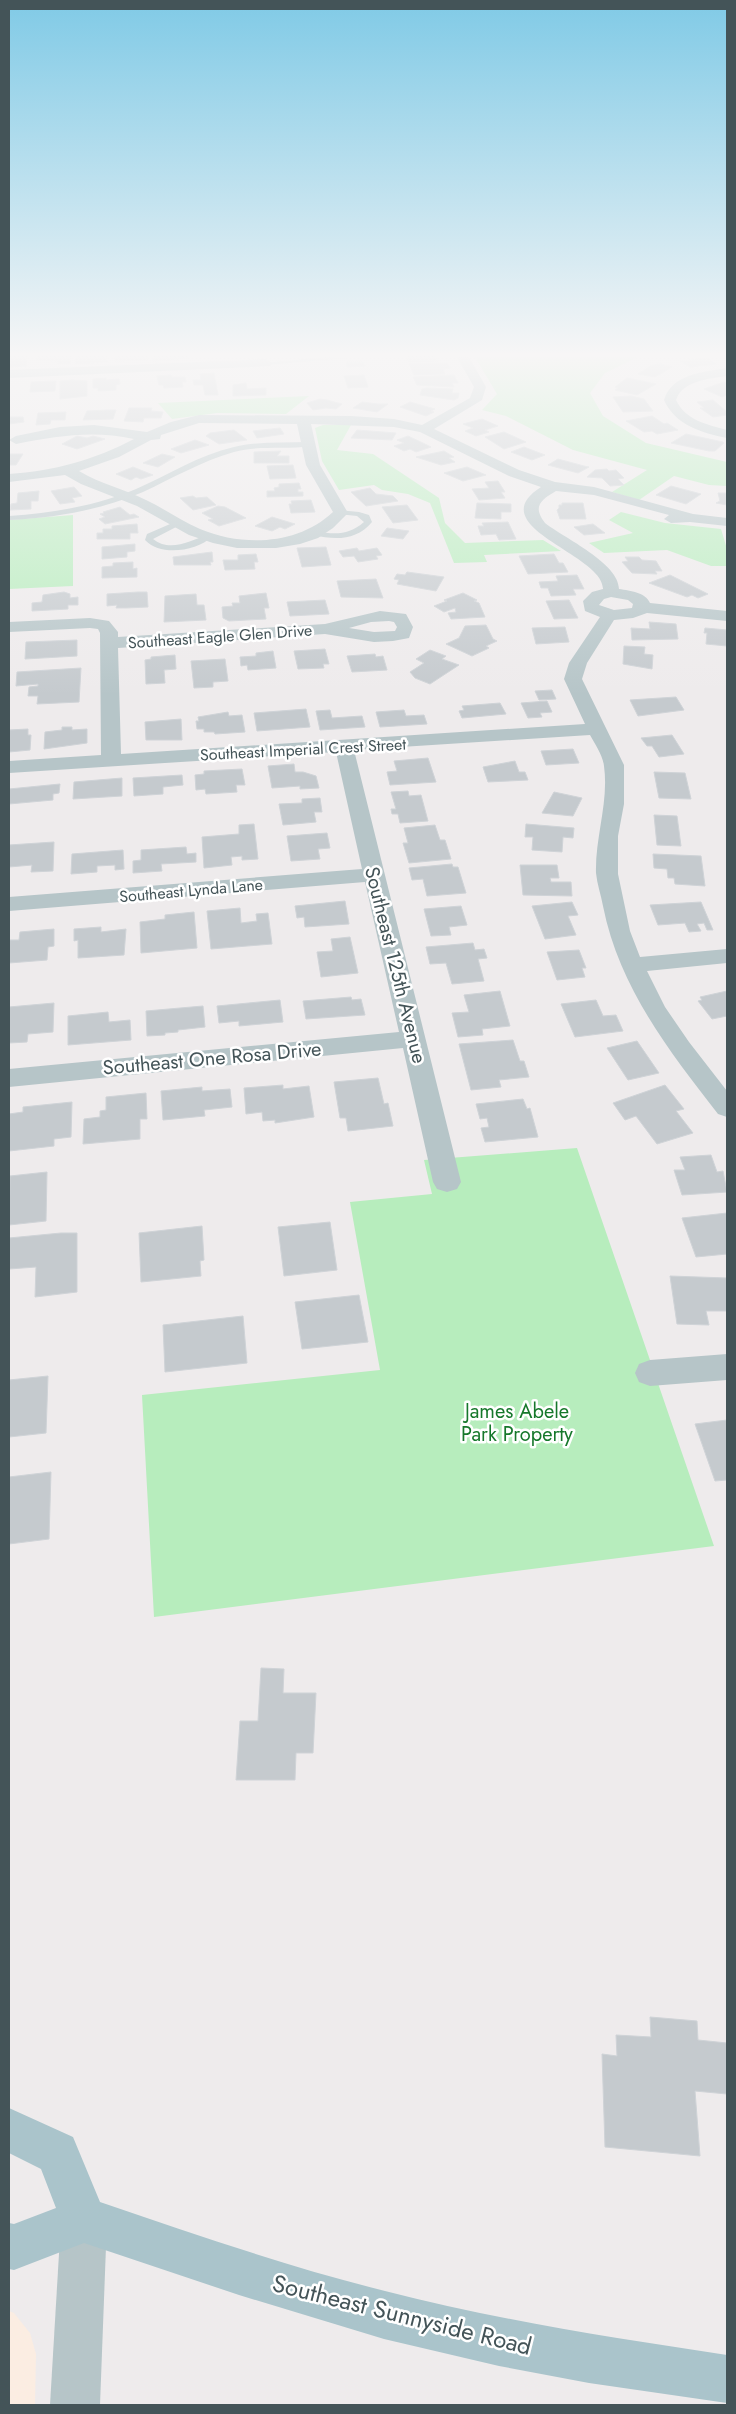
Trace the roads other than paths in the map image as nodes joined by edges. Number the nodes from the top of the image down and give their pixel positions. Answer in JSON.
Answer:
{"nodes":[{"id":1,"x":73,"y":470,"type":"edge"},
{"id":2,"x":183,"y":470,"type":"edge"},
{"id":3,"x":316,"y":470,"type":"edge"},
{"id":4,"x":507,"y":470,"type":"edge"},
{"id":5,"x":69,"y":471,"type":"junction"},
{"id":6,"x":9,"y":478,"type":"edge"},
{"id":7,"x":553,"y":486,"type":"junction"},
{"id":8,"x":125,"y":496,"type":"junction"},
{"id":9,"x":341,"y":512,"type":"junction"},
{"id":10,"x":9,"y":518,"type":"edge"},
{"id":11,"x":727,"y":522,"type":"edge"},
{"id":12,"x":177,"y":523,"type":"junction"},
{"id":13,"x":316,"y":532,"type":"junction"},
{"id":14,"x":208,"y":537,"type":"junction"},
{"id":15,"x":611,"y":592,"type":"junction"},
{"id":16,"x":642,"y":607,"type":"junction"},
{"id":17,"x":609,"y":615,"type":"junction"},
{"id":18,"x":727,"y":616,"type":"edge"},
{"id":19,"x":9,"y":627,"type":"edge"},
{"id":20,"x":325,"y":629,"type":"dead end"},
{"id":21,"x":109,"y":643,"type":"junction"},
{"id":22,"x":598,"y":729,"type":"junction"},
{"id":23,"x":344,"y":747,"type":"junction"},
{"id":24,"x":111,"y":760,"type":"junction"},
{"id":25,"x":9,"y":767,"type":"edge"},
{"id":26,"x":373,"y":875,"type":"junction"},
{"id":27,"x":9,"y":904,"type":"edge"},
{"id":28,"x":727,"y":956,"type":"edge"},
{"id":29,"x":632,"y":965,"type":"junction"},
{"id":30,"x":414,"y":1039,"type":"junction"},
{"id":31,"x":9,"y":1078,"type":"edge"},
{"id":32,"x":727,"y":1108,"type":"edge"},
{"id":33,"x":447,"y":1182,"type":"dead end"},
{"id":34,"x":727,"y":1367,"type":"edge"},
{"id":35,"x":650,"y":1372,"type":"dead end"},
{"id":36,"x":9,"y":2130,"type":"edge"},
{"id":37,"x":84,"y":2220,"type":"junction"},
{"id":38,"x":9,"y":2246,"type":"edge"},
{"id":39,"x":719,"y":2388,"type":"edge"},
{"id":40,"x":75,"y":2405,"type":"edge"}],
"edges":[{"from":1,"to":5,"type":"street"},
{"from":2,"to":8,"type":"lane"},
{"from":3,"to":9,"type":"street"},
{"from":4,"to":7,"type":"street"},
{"from":5,"to":6,"type":"street"},
{"from":5,"to":8,"type":"street"},
{"from":7,"to":11,"type":"street"},
{"from":7,"to":15,"type":"street"},
{"from":8,"to":10,"type":"lane"},
{"from":8,"to":12,"type":"street"},
{"from":9,"to":13,"type":"street"},
{"from":9,"to":13,"type":"lane"},
{"from":12,"to":14,"type":"street"},
{"from":12,"to":14,"type":"lane"},
{"from":13,"to":14,"type":"street"},
{"from":15,"to":16,"type":"street"},
{"from":15,"to":17,"type":"street"},
{"from":16,"to":17,"type":"street"},
{"from":16,"to":18,"type":"street"},
{"from":17,"to":22,"type":"street"},
{"from":19,"to":21,"type":"street","name":"Southeast Eagle Glen Drive"},
{"from":20,"to":21,"type":"street","name":"Southeast Eagle Glen Drive"},
{"from":21,"to":24,"type":"street"},
{"from":22,"to":23,"type":"street","name":"Southeast Imperial Crest Street"},
{"from":22,"to":29,"type":"street"},
{"from":23,"to":24,"type":"street","name":"Southeast Imperial Crest Street"},
{"from":23,"to":26,"type":"street","name":"Southeast 125th Avenue"},
{"from":24,"to":25,"type":"street","name":"Southeast Imperial Crest Street"},
{"from":26,"to":27,"type":"street","name":"Southeast Lynda Lane"},
{"from":26,"to":30,"type":"street","name":"Southeast 125th Avenue"},
{"from":28,"to":29,"type":"street"},
{"from":29,"to":32,"type":"street"},
{"from":30,"to":31,"type":"street","name":"Southeast One Rosa Drive"},
{"from":30,"to":33,"type":"street","name":"Southeast 125th Avenue"},
{"from":34,"to":35,"type":"street"},
{"from":36,"to":37,"type":"main road"},
{"from":37,"to":38,"type":"main road"},
{"from":37,"to":39,"type":"main road","name":"Southeast Sunnyside Road"},
{"from":37,"to":40,"type":"street"}]}
